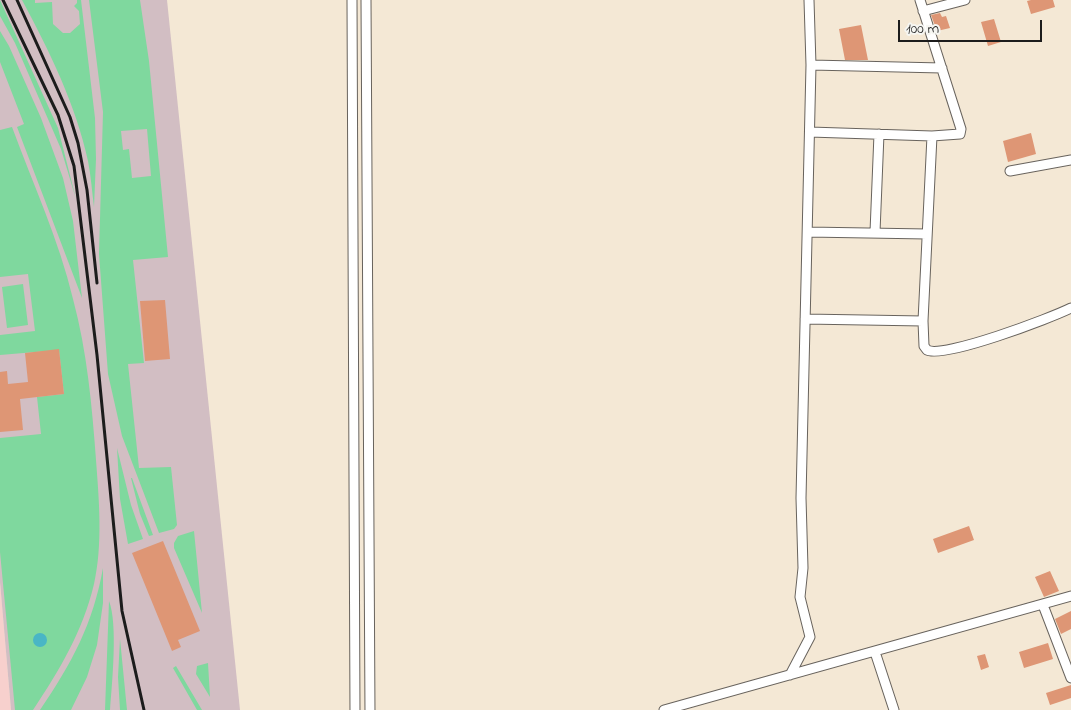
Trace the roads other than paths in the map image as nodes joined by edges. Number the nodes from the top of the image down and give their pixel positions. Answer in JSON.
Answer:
{"nodes":[{"id":1,"x":352,"y":0,"type":"edge"},
{"id":2,"x":366,"y":0,"type":"edge"},
{"id":3,"x":809,"y":0,"type":"edge"},
{"id":4,"x":920,"y":0,"type":"edge"},
{"id":5,"x":965,"y":0,"type":"edge"},
{"id":6,"x":924,"y":11,"type":"junction"},
{"id":7,"x":811,"y":65,"type":"junction"},
{"id":8,"x":942,"y":68,"type":"junction"},
{"id":9,"x":810,"y":132,"type":"junction"},
{"id":10,"x":879,"y":134,"type":"junction"},
{"id":11,"x":932,"y":136,"type":"junction"},
{"id":12,"x":1071,"y":160,"type":"edge"},
{"id":13,"x":1010,"y":171,"type":"dead end"},
{"id":14,"x":808,"y":232,"type":"junction"},
{"id":15,"x":875,"y":232,"type":"junction"},
{"id":16,"x":927,"y":234,"type":"junction"},
{"id":17,"x":1071,"y":308,"type":"edge"},
{"id":18,"x":805,"y":319,"type":"junction"},
{"id":19,"x":923,"y":322,"type":"junction"},
{"id":20,"x":1071,"y":596,"type":"edge"},
{"id":21,"x":1043,"y":605,"type":"junction"},
{"id":22,"x":875,"y":652,"type":"junction"},
{"id":23,"x":790,"y":675,"type":"junction"},
{"id":24,"x":1071,"y":678,"type":"edge"},
{"id":25,"x":355,"y":710,"type":"edge"},
{"id":26,"x":370,"y":710,"type":"edge"},
{"id":27,"x":664,"y":710,"type":"edge"},
{"id":28,"x":894,"y":710,"type":"edge"}],
"edges":[{"from":1,"to":25,"type":"street"},
{"from":2,"to":26,"type":"street"},
{"from":3,"to":7,"type":"street"},
{"from":4,"to":6,"type":"street"},
{"from":5,"to":6,"type":"street"},
{"from":6,"to":8,"type":"street"},
{"from":7,"to":8,"type":"street"},
{"from":7,"to":9,"type":"street"},
{"from":8,"to":11,"type":"street"},
{"from":9,"to":10,"type":"street"},
{"from":9,"to":14,"type":"street"},
{"from":10,"to":11,"type":"street"},
{"from":10,"to":15,"type":"street"},
{"from":11,"to":16,"type":"street"},
{"from":12,"to":13,"type":"street"},
{"from":14,"to":15,"type":"street"},
{"from":14,"to":18,"type":"street"},
{"from":15,"to":16,"type":"street"},
{"from":16,"to":19,"type":"street"},
{"from":17,"to":19,"type":"street"},
{"from":18,"to":19,"type":"street"},
{"from":18,"to":23,"type":"street"},
{"from":20,"to":21,"type":"street"},
{"from":21,"to":22,"type":"street"},
{"from":21,"to":24,"type":"street"},
{"from":22,"to":23,"type":"street"},
{"from":22,"to":28,"type":"street"},
{"from":23,"to":27,"type":"street"}]}
